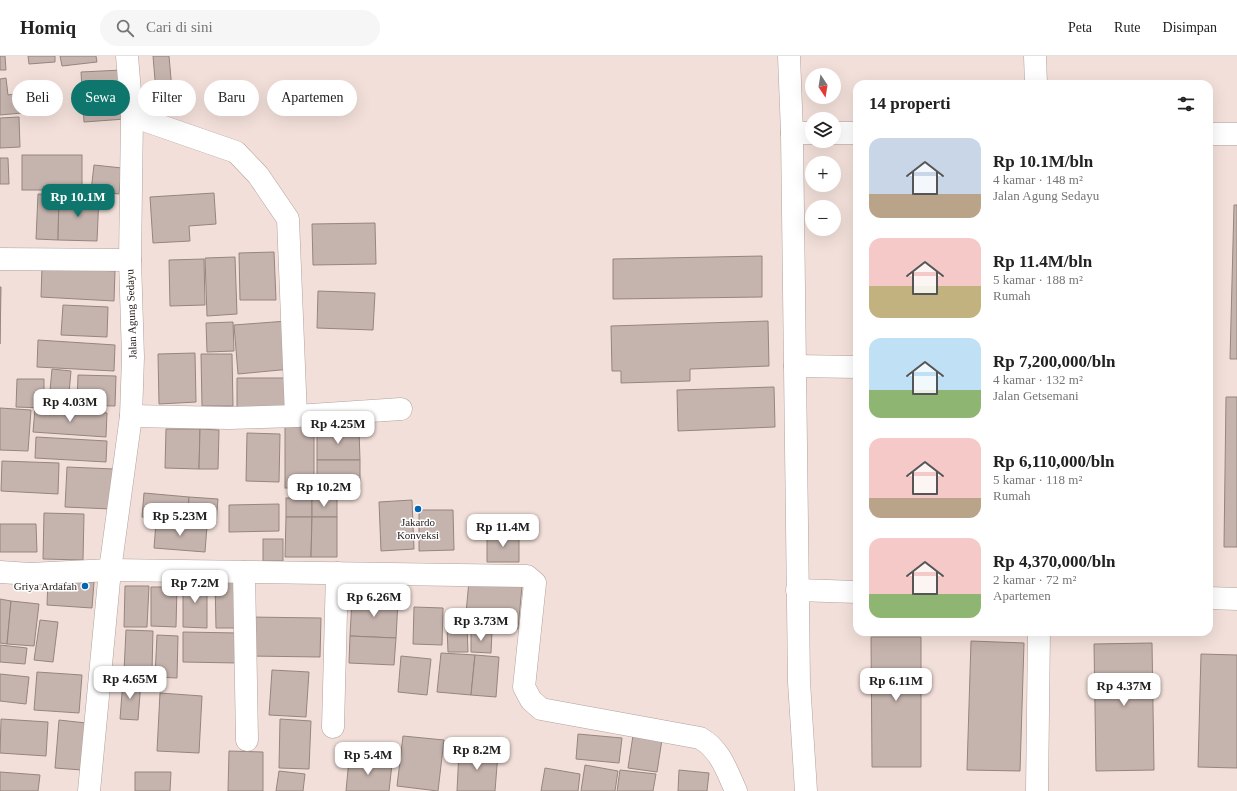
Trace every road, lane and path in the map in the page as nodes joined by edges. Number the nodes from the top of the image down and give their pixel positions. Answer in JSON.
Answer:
{"nodes":[{"id":1,"x":127,"y":56,"type":"edge"},
{"id":2,"x":789,"y":56,"type":"edge"},
{"id":3,"x":1035,"y":56,"type":"edge"},
{"id":4,"x":1036,"y":80,"type":"edge"},
{"id":5,"x":132,"y":116,"type":"junction"},
{"id":6,"x":802,"y":133,"type":"edge"},
{"id":7,"x":841,"y":133,"type":"edge"},
{"id":8,"x":853,"y":133,"type":"edge"},
{"id":9,"x":1213,"y":134,"type":"edge"},
{"id":10,"x":1237,"y":134,"type":"edge"},
{"id":11,"x":0,"y":259,"type":"edge"},
{"id":12,"x":130,"y":260,"type":"junction"},
{"id":13,"x":795,"y":366,"type":"junction"},
{"id":14,"x":853,"y":367,"type":"edge"},
{"id":15,"x":401,"y":409,"type":"dead end"},
{"id":16,"x":131,"y":416,"type":"junction"},
{"id":17,"x":296,"y":416,"type":"junction"},
{"id":18,"x":110,"y":570,"type":"junction"},
{"id":19,"x":0,"y":572,"type":"edge"},
{"id":20,"x":244,"y":572,"type":"junction"},
{"id":21,"x":337,"y":573,"type":"junction"},
{"id":22,"x":797,"y":590,"type":"junction"},
{"id":23,"x":853,"y":592,"type":"edge"},
{"id":24,"x":1213,"y":598,"type":"edge"},
{"id":25,"x":1237,"y":598,"type":"edge"},
{"id":26,"x":1039,"y":636,"type":"edge"},
{"id":27,"x":333,"y":727,"type":"dead end"},
{"id":28,"x":247,"y":740,"type":"dead end"},
{"id":29,"x":90,"y":791,"type":"edge"},
{"id":30,"x":736,"y":791,"type":"edge"},
{"id":31,"x":806,"y":791,"type":"edge"},
{"id":32,"x":1037,"y":791,"type":"edge"}],
"edges":[{"from":1,"to":5,"type":"street","name":"Jalan Agung Sedayu"},
{"from":2,"to":6,"type":"street"},
{"from":3,"to":4,"type":"street"},
{"from":5,"to":12,"type":"street","name":"Jalan Agung Sedayu"},
{"from":5,"to":17,"type":"street"},
{"from":6,"to":13,"type":"street"},
{"from":7,"to":8,"type":"street"},
{"from":9,"to":10,"type":"street"},
{"from":11,"to":12,"type":"street"},
{"from":12,"to":16,"type":"street","name":"Jalan Agung Sedayu"},
{"from":13,"to":14,"type":"street"},
{"from":13,"to":22,"type":"street"},
{"from":15,"to":17,"type":"street"},
{"from":16,"to":17,"type":"street"},
{"from":16,"to":18,"type":"street","name":"Jalan Agung Sedayu"},
{"from":18,"to":19,"type":"street"},
{"from":18,"to":20,"type":"street"},
{"from":18,"to":29,"type":"street","name":"Jalan Agung Sedayu"},
{"from":20,"to":21,"type":"street"},
{"from":20,"to":28,"type":"street"},
{"from":21,"to":27,"type":"street"},
{"from":21,"to":30,"type":"street"},
{"from":22,"to":23,"type":"street"},
{"from":22,"to":31,"type":"street"},
{"from":24,"to":25,"type":"street"},
{"from":26,"to":32,"type":"street"}]}
